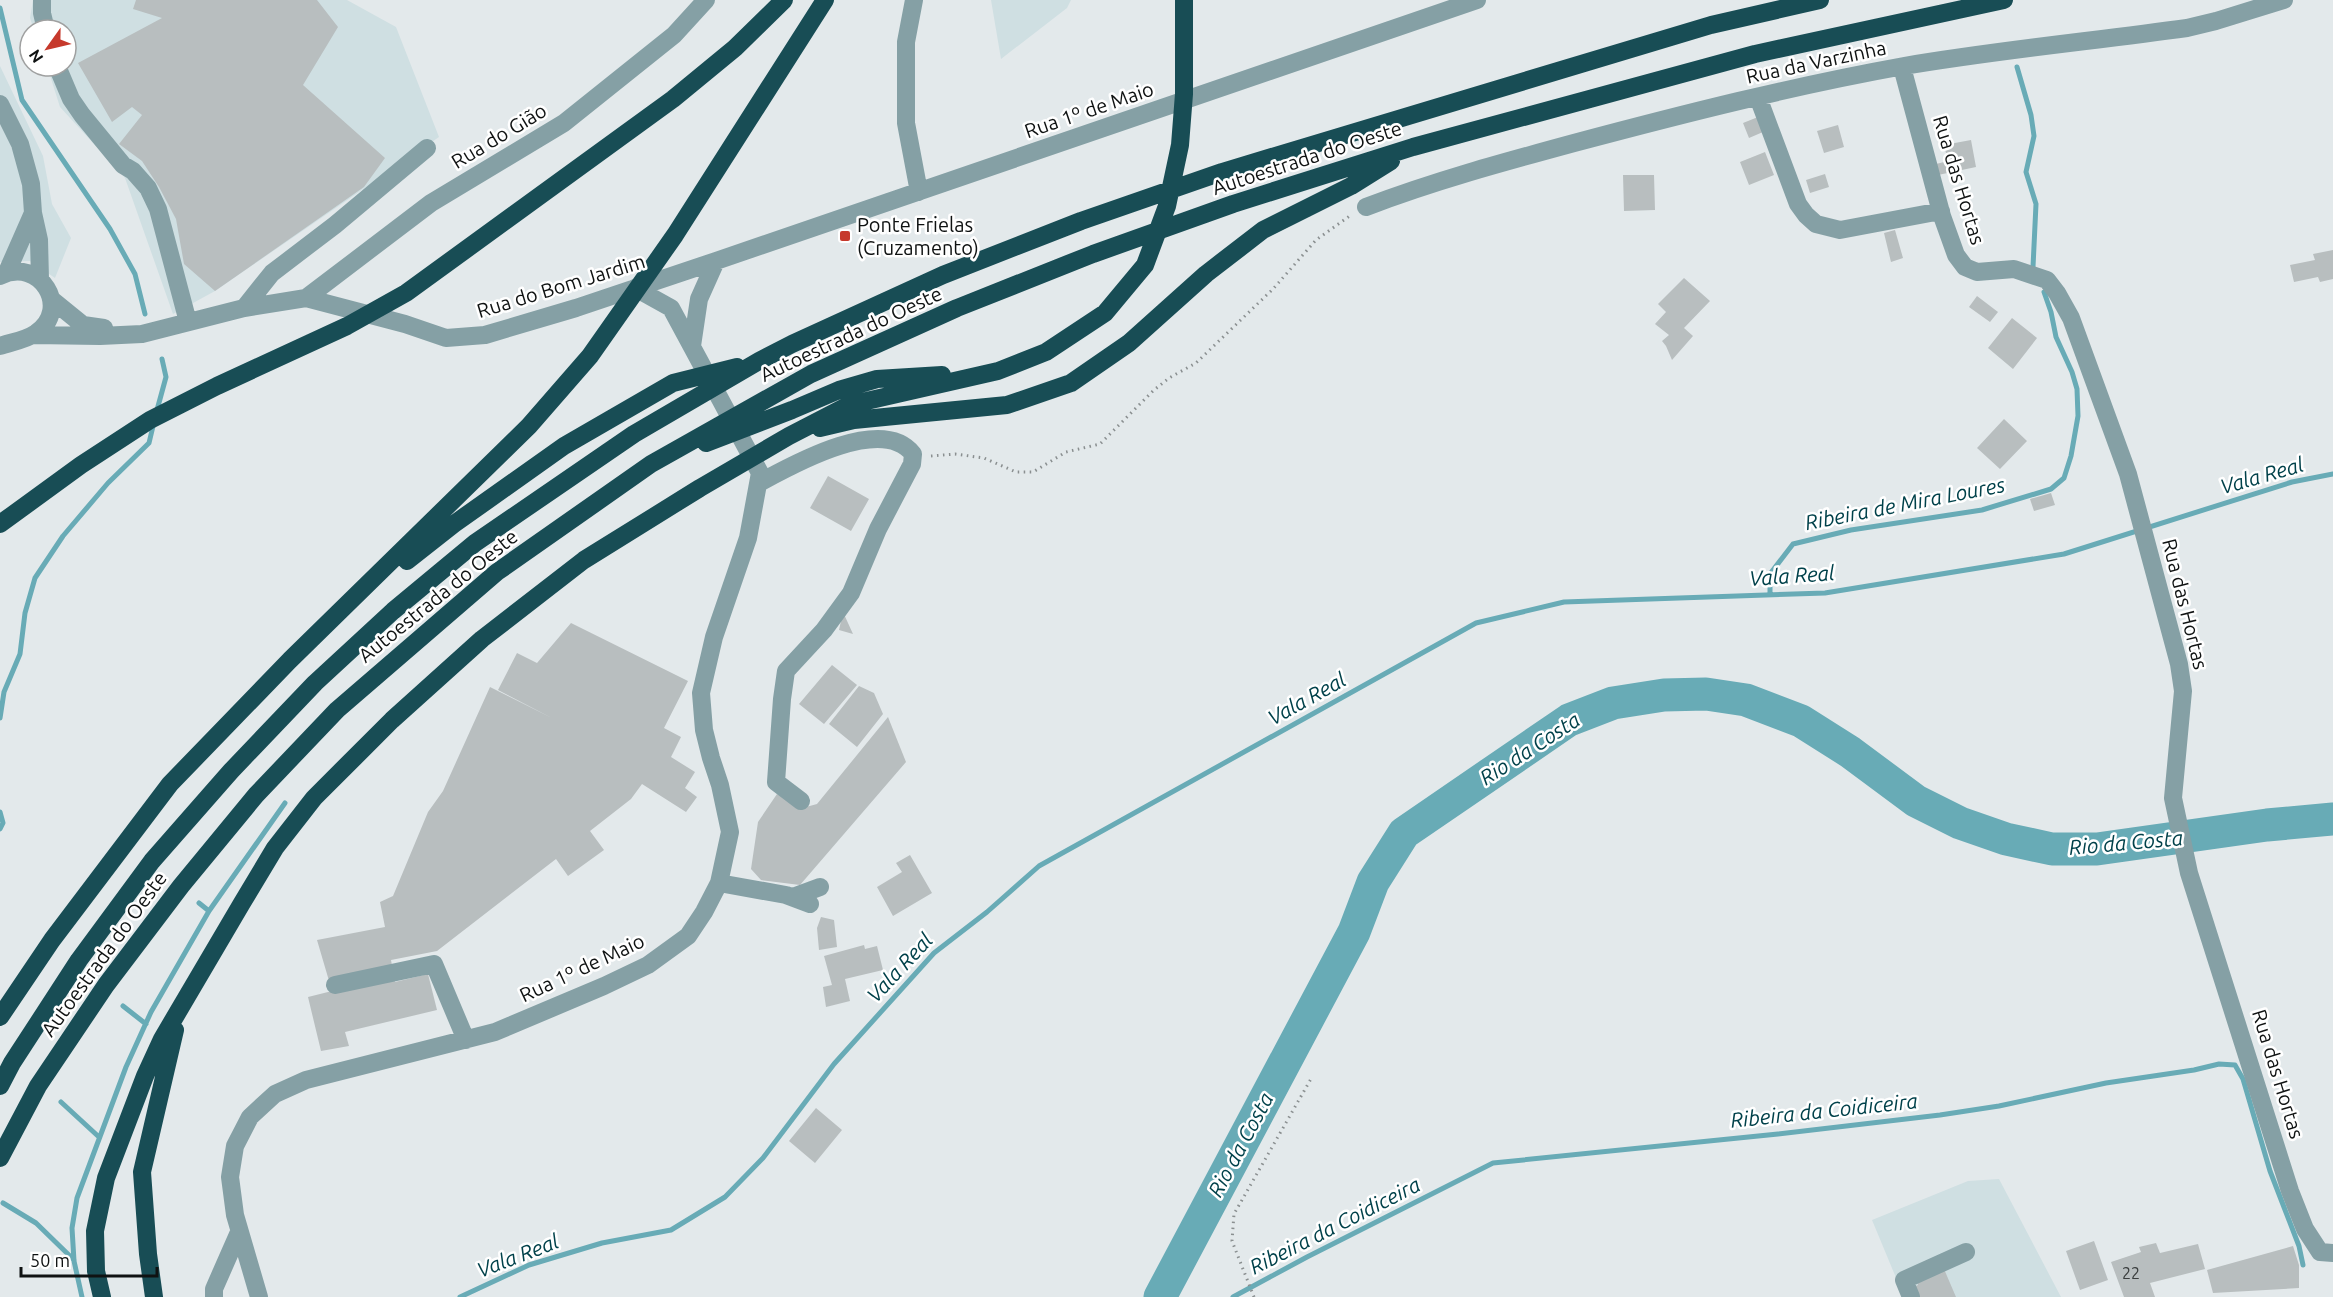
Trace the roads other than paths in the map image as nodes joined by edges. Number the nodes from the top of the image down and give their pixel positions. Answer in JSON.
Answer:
{"nodes":[{"id":1,"x":42,"y":0,"type":"edge"},
{"id":2,"x":706,"y":0,"type":"edge"},
{"id":3,"x":784,"y":0,"type":"edge"},
{"id":4,"x":825,"y":0,"type":"edge"},
{"id":5,"x":914,"y":0,"type":"edge"},
{"id":6,"x":1477,"y":0,"type":"edge"},
{"id":7,"x":1820,"y":0,"type":"edge"},
{"id":8,"x":2004,"y":0,"type":"edge"},
{"id":9,"x":2284,"y":0,"type":"edge"},
{"id":10,"x":1184,"y":6,"type":"edge"},
{"id":11,"x":43,"y":18,"type":"edge"},
{"id":12,"x":1902,"y":67,"type":"junction"},
{"id":13,"x":62,"y":78,"type":"edge"},
{"id":14,"x":1758,"y":97,"type":"junction"},
{"id":15,"x":0,"y":104,"type":"edge"},
{"id":16,"x":1413,"y":147,"type":"junction"},
{"id":17,"x":427,"y":148,"type":"dead end"},
{"id":18,"x":919,"y":192,"type":"junction"},
{"id":19,"x":1366,"y":207,"type":"road end"},
{"id":20,"x":1941,"y":211,"type":"junction"},
{"id":21,"x":33,"y":213,"type":"junction"},
{"id":22,"x":716,"y":261,"type":"junction"},
{"id":23,"x":4,"y":274,"type":"edge"},
{"id":24,"x":678,"y":274,"type":"junction"},
{"id":25,"x":40,"y":279,"type":"junction"},
{"id":26,"x":635,"y":288,"type":"junction"},
{"id":27,"x":306,"y":298,"type":"junction"},
{"id":28,"x":51,"y":299,"type":"junction"},
{"id":29,"x":699,"y":299,"type":"junction"},
{"id":30,"x":244,"y":308,"type":"junction"},
{"id":31,"x":670,"y":308,"type":"junction"},
{"id":32,"x":188,"y":322,"type":"junction"},
{"id":33,"x":0,"y":334,"type":"edge"},
{"id":34,"x":142,"y":334,"type":"junction"},
{"id":35,"x":28,"y":337,"type":"junction"},
{"id":36,"x":0,"y":346,"type":"edge"},
{"id":37,"x":692,"y":346,"type":"junction"},
{"id":38,"x":759,"y":361,"type":"junction"},
{"id":39,"x":998,"y":371,"type":"junction"},
{"id":40,"x":789,"y":436,"type":"junction"},
{"id":41,"x":651,"y":464,"type":"junction"},
{"id":42,"x":759,"y":483,"type":"junction"},
{"id":43,"x":0,"y":524,"type":"edge"},
{"id":44,"x":323,"y":629,"type":"junction"},
{"id":45,"x":801,"y":801,"type":"dead end"},
{"id":46,"x":719,"y":883,"type":"junction"},
{"id":47,"x":820,"y":887,"type":"dead end"},
{"id":48,"x":335,"y":985,"type":"dead end"},
{"id":49,"x":178,"y":1014,"type":"junction"},
{"id":50,"x":0,"y":1017,"type":"edge"},
{"id":51,"x":466,"y":1040,"type":"junction"},
{"id":52,"x":0,"y":1086,"type":"edge"},
{"id":53,"x":0,"y":1158,"type":"edge"},
{"id":54,"x":239,"y":1232,"type":"junction"},
{"id":55,"x":1966,"y":1252,"type":"dead end"},
{"id":56,"x":2333,"y":1252,"type":"edge"},
{"id":57,"x":102,"y":1297,"type":"edge"},
{"id":58,"x":154,"y":1297,"type":"edge"},
{"id":59,"x":214,"y":1297,"type":"edge"},
{"id":60,"x":259,"y":1297,"type":"edge"},
{"id":61,"x":1911,"y":1297,"type":"edge"}],
"edges":[{"from":1,"to":11,"type":"street"},
{"from":2,"to":27,"type":"street","name":"Rua do Gião"},
{"from":3,"to":43,"type":"highway"},
{"from":4,"to":44,"type":"highway"},
{"from":5,"to":18,"type":"street"},
{"from":6,"to":18,"type":"street","name":"Rua 1º de Maio"},
{"from":7,"to":38,"type":"highway","name":"Autoestrada do Oeste"},
{"from":8,"to":16,"type":"highway","name":"Autoestrada do Oeste"},
{"from":9,"to":12,"type":"street","name":"Rua da Varzinha"},
{"from":10,"to":39,"type":"highway"},
{"from":12,"to":14,"type":"street","name":"Rua da Varzinha"},
{"from":12,"to":20,"type":"street","name":"Rua das Hortas"},
{"from":13,"to":32,"type":"street"},
{"from":14,"to":19,"type":"street","name":"Rua da Varzinha"},
{"from":14,"to":20,"type":"street"},
{"from":15,"to":21,"type":"street"},
{"from":16,"to":40,"type":"highway"},
{"from":16,"to":41,"type":"highway","name":"Autoestrada do Oeste"},
{"from":17,"to":30,"type":"street"},
{"from":18,"to":22,"type":"street","name":"Rua 1º de Maio"},
{"from":20,"to":56,"type":"street","name":"Rua das Hortas"},
{"from":21,"to":23,"type":"street"},
{"from":21,"to":25,"type":"street"},
{"from":22,"to":24,"type":"street","name":"Rua 1º de Maio"},
{"from":22,"to":29,"type":"street"},
{"from":23,"to":25,"type":"street"},
{"from":24,"to":26,"type":"street","name":"Rua do Bom Jardim"},
{"from":24,"to":29,"type":"street"},
{"from":24,"to":31,"type":"street"},
{"from":25,"to":28,"type":"street"},
{"from":26,"to":27,"type":"street","name":"Rua do Bom Jardim"},
{"from":26,"to":31,"type":"street"},
{"from":27,"to":30,"type":"street","name":"Rua do Bom Jardim"},
{"from":28,"to":34,"type":"street","name":"Rua do Bom Jardim"},
{"from":28,"to":35,"type":"street"},
{"from":29,"to":37,"type":"street"},
{"from":30,"to":32,"type":"street","name":"Rua do Bom Jardim"},
{"from":31,"to":37,"type":"street","name":"Rua 1º de Maio"},
{"from":32,"to":34,"type":"street","name":"Rua do Bom Jardim"},
{"from":33,"to":35,"type":"street"},
{"from":34,"to":35,"type":"street","name":"Rua do Bom Jardim"},
{"from":35,"to":36,"type":"street"},
{"from":37,"to":42,"type":"street","name":"Rua 1º de Maio"},
{"from":38,"to":44,"type":"highway"},
{"from":38,"to":52,"type":"highway","name":"Autoestrada do Oeste"},
{"from":39,"to":40,"type":"highway"},
{"from":39,"to":41,"type":"highway"},
{"from":40,"to":49,"type":"highway"},
{"from":41,"to":53,"type":"highway","name":"Autoestrada do Oeste"},
{"from":42,"to":45,"type":"street"},
{"from":42,"to":46,"type":"street","name":"Rua 1º de Maio"},
{"from":44,"to":50,"type":"highway"},
{"from":46,"to":47,"type":"street"},
{"from":46,"to":51,"type":"street","name":"Rua 1º de Maio"},
{"from":48,"to":51,"type":"street"},
{"from":49,"to":57,"type":"highway"},
{"from":49,"to":58,"type":"highway"},
{"from":51,"to":54,"type":"street","name":"Rua 1º de Maio"},
{"from":54,"to":59,"type":"street"},
{"from":54,"to":60,"type":"street","name":"Rua 1º de Maio"},
{"from":55,"to":61,"type":"street"}]}
